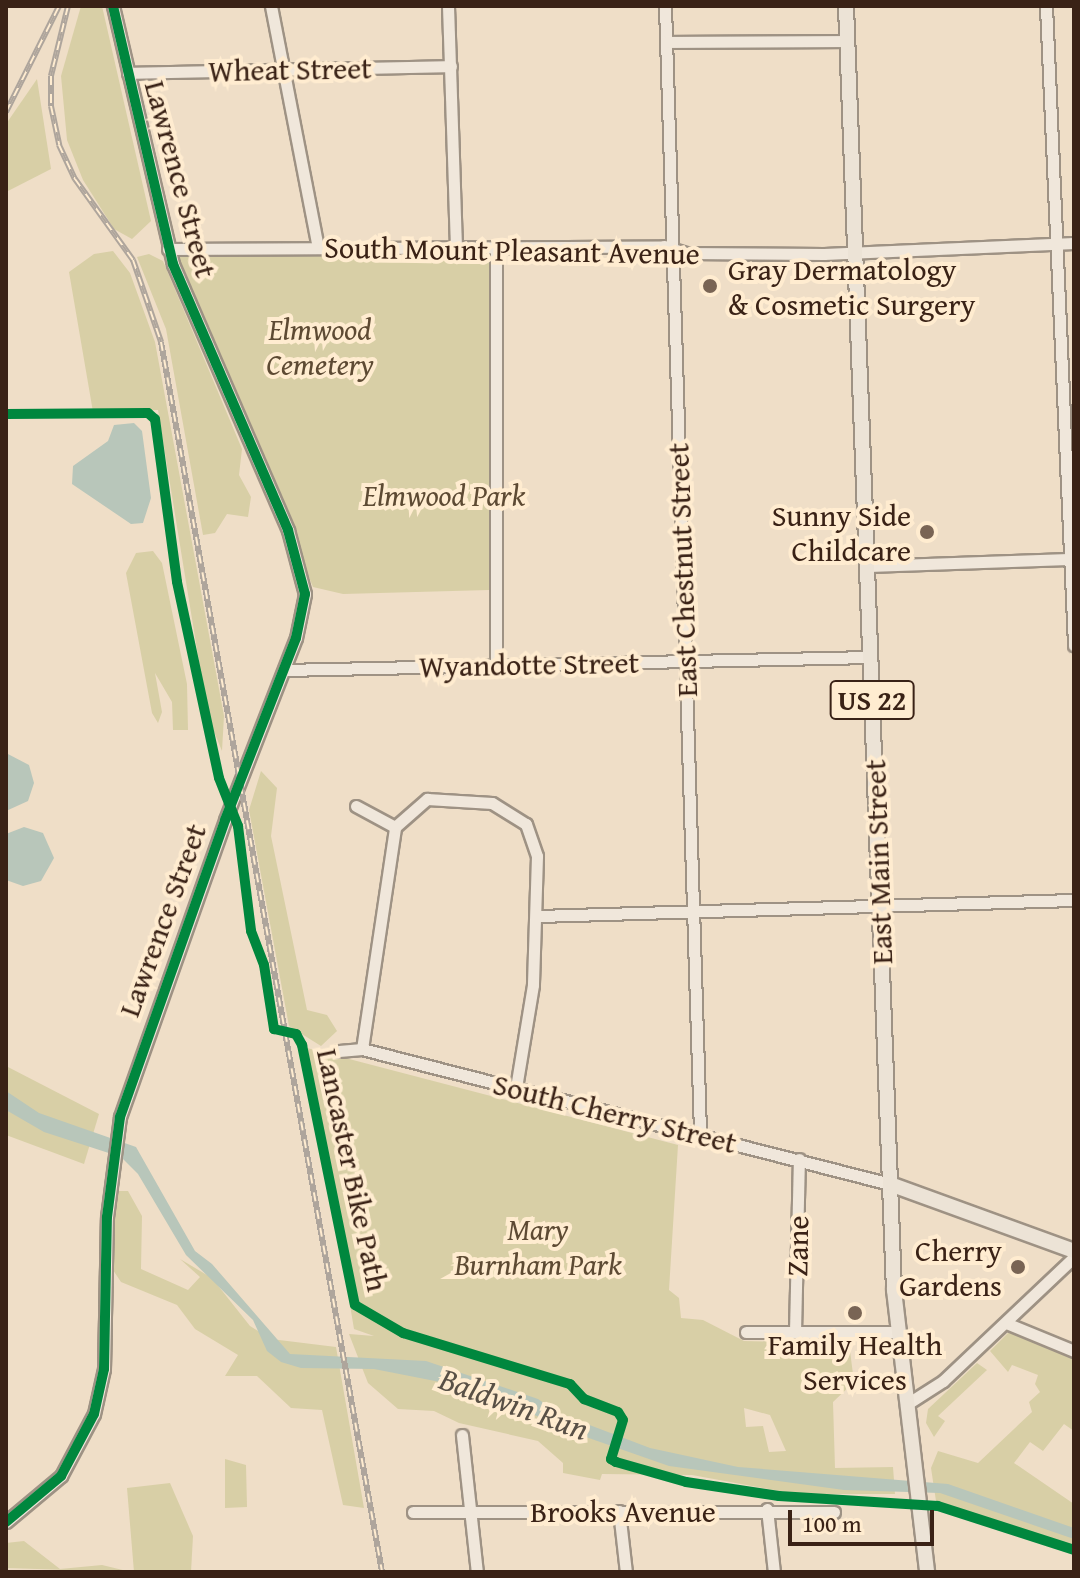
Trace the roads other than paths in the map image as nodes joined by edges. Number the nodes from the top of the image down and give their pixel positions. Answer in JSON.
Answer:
{"nodes":[{"id":1,"x":113,"y":6,"type":"edge"},
{"id":2,"x":271,"y":6,"type":"edge"},
{"id":3,"x":448,"y":6,"type":"edge"},
{"id":4,"x":665,"y":6,"type":"edge"},
{"id":5,"x":846,"y":6,"type":"edge"},
{"id":6,"x":1046,"y":6,"type":"edge"},
{"id":7,"x":847,"y":41,"type":"junction"},
{"id":8,"x":666,"y":42,"type":"junction"},
{"id":9,"x":451,"y":66,"type":"junction"},
{"id":10,"x":282,"y":68,"type":"junction"},
{"id":11,"x":128,"y":73,"type":"junction"},
{"id":12,"x":1074,"y":243,"type":"edge"},
{"id":13,"x":1056,"y":244,"type":"junction"},
{"id":14,"x":318,"y":247,"type":"junction"},
{"id":15,"x":496,"y":247,"type":"junction"},
{"id":16,"x":456,"y":248,"type":"junction"},
{"id":17,"x":168,"y":249,"type":"junction"},
{"id":18,"x":674,"y":251,"type":"junction"},
{"id":19,"x":855,"y":253,"type":"junction"},
{"id":20,"x":1070,"y":559,"type":"junction"},
{"id":21,"x":867,"y":566,"type":"junction"},
{"id":22,"x":1074,"y":617,"type":"edge"},
{"id":23,"x":1074,"y":645,"type":"edge"},
{"id":24,"x":870,"y":657,"type":"junction"},
{"id":25,"x":685,"y":661,"type":"junction"},
{"id":26,"x":496,"y":665,"type":"junction"},
{"id":27,"x":284,"y":670,"type":"junction"},
{"id":28,"x":356,"y":806,"type":"dead end"},
{"id":29,"x":395,"y":827,"type":"junction"},
{"id":30,"x":1074,"y":900,"type":"edge"},
{"id":31,"x":879,"y":906,"type":"junction"},
{"id":32,"x":692,"y":911,"type":"junction"},
{"id":33,"x":538,"y":916,"type":"junction"},
{"id":34,"x":362,"y":1049,"type":"junction"},
{"id":35,"x":339,"y":1051,"type":"dead end"},
{"id":36,"x":516,"y":1088,"type":"junction"},
{"id":37,"x":700,"y":1135,"type":"junction"},
{"id":38,"x":799,"y":1159,"type":"junction"},
{"id":39,"x":890,"y":1184,"type":"junction"},
{"id":40,"x":1074,"y":1254,"type":"edge"},
{"id":41,"x":1006,"y":1323,"type":"junction"},
{"id":42,"x":746,"y":1332,"type":"dead end"},
{"id":43,"x":795,"y":1332,"type":"junction"},
{"id":44,"x":897,"y":1332,"type":"junction"},
{"id":45,"x":1074,"y":1351,"type":"edge"},
{"id":46,"x":907,"y":1404,"type":"junction"},
{"id":47,"x":462,"y":1435,"type":"dead end"},
{"id":48,"x":767,"y":1509,"type":"junction"},
{"id":49,"x":619,"y":1511,"type":"junction"},
{"id":50,"x":413,"y":1512,"type":"dead end"},
{"id":51,"x":470,"y":1512,"type":"junction"},
{"id":52,"x":834,"y":1512,"type":"dead end"},
{"id":53,"x":6,"y":1522,"type":"edge"},
{"id":54,"x":477,"y":1572,"type":"edge"},
{"id":55,"x":626,"y":1572,"type":"edge"},
{"id":56,"x":774,"y":1572,"type":"edge"},
{"id":57,"x":927,"y":1572,"type":"edge"}],
"edges":[{"from":1,"to":11,"type":"street","name":"Lawrence Street"},
{"from":2,"to":10,"type":"street"},
{"from":3,"to":9,"type":"street"},
{"from":4,"to":8,"type":"street","name":"East Chestnut Street"},
{"from":5,"to":7,"type":"main road","name":"East Main Street","number":"US 22"},
{"from":6,"to":13,"type":"street"},
{"from":7,"to":8,"type":"street"},
{"from":7,"to":19,"type":"main road","name":"East Main Street","number":"US 22"},
{"from":8,"to":18,"type":"street","name":"East Chestnut Street"},
{"from":9,"to":10,"type":"street","name":"Wheat Street"},
{"from":9,"to":16,"type":"street"},
{"from":10,"to":11,"type":"street","name":"Wheat Street"},
{"from":10,"to":14,"type":"street"},
{"from":11,"to":17,"type":"street","name":"Lawrence Street"},
{"from":12,"to":13,"type":"street","name":"South Mount Pleasant Avenue"},
{"from":13,"to":19,"type":"street","name":"South Mount Pleasant Avenue"},
{"from":13,"to":20,"type":"street"},
{"from":14,"to":16,"type":"street","name":"South Mount Pleasant Avenue"},
{"from":14,"to":17,"type":"street","name":"South Mount Pleasant Avenue"},
{"from":15,"to":16,"type":"street","name":"South Mount Pleasant Avenue"},
{"from":15,"to":18,"type":"street","name":"South Mount Pleasant Avenue"},
{"from":15,"to":26,"type":"street"},
{"from":17,"to":27,"type":"street","name":"Lawrence Street"},
{"from":18,"to":19,"type":"street","name":"South Mount Pleasant Avenue"},
{"from":18,"to":25,"type":"street","name":"East Chestnut Street"},
{"from":19,"to":21,"type":"main road","name":"East Main Street","number":"US 22"},
{"from":20,"to":21,"type":"street"},
{"from":20,"to":22,"type":"street"},
{"from":21,"to":24,"type":"main road","name":"East Main Street","number":"US 22"},
{"from":22,"to":23,"type":"street"},
{"from":24,"to":25,"type":"street","name":"Wyandotte Street"},
{"from":24,"to":31,"type":"main road","name":"East Main Street","number":"US 22"},
{"from":25,"to":26,"type":"street","name":"Wyandotte Street"},
{"from":25,"to":32,"type":"street","name":"East Chestnut Street"},
{"from":26,"to":27,"type":"street","name":"Wyandotte Street"},
{"from":27,"to":53,"type":"street","name":"Lawrence Street"},
{"from":28,"to":29,"type":"street"},
{"from":29,"to":33,"type":"street"},
{"from":29,"to":34,"type":"street"},
{"from":30,"to":31,"type":"street"},
{"from":31,"to":32,"type":"street"},
{"from":31,"to":39,"type":"main road","name":"East Main Street","number":"US 22"},
{"from":32,"to":33,"type":"street"},
{"from":32,"to":37,"type":"street","name":"East Chestnut Street"},
{"from":33,"to":36,"type":"street"},
{"from":34,"to":35,"type":"street","name":"South Cherry Street"},
{"from":34,"to":36,"type":"street","name":"South Cherry Street"},
{"from":36,"to":37,"type":"street","name":"South Cherry Street"},
{"from":37,"to":38,"type":"street","name":"South Cherry Street"},
{"from":38,"to":39,"type":"street","name":"South Cherry Street"},
{"from":38,"to":43,"type":"street","name":"Zane"},
{"from":39,"to":40,"type":"main road"},
{"from":39,"to":44,"type":"main road","name":"East Main Street","number":"US 22"},
{"from":40,"to":41,"type":"street"},
{"from":41,"to":45,"type":"street"},
{"from":41,"to":46,"type":"street"},
{"from":42,"to":43,"type":"street"},
{"from":43,"to":44,"type":"street"},
{"from":44,"to":46,"type":"main road","name":"East Main Street","number":"US 22"},
{"from":46,"to":57,"type":"main road","name":"East Main Street","number":"US 22"},
{"from":47,"to":51,"type":"street"},
{"from":48,"to":49,"type":"street","name":"Brooks Avenue"},
{"from":48,"to":52,"type":"street","name":"Brooks Avenue"},
{"from":48,"to":56,"type":"street"},
{"from":49,"to":51,"type":"street","name":"Brooks Avenue"},
{"from":49,"to":55,"type":"street"},
{"from":50,"to":51,"type":"street","name":"Brooks Avenue"},
{"from":51,"to":54,"type":"street"}]}
